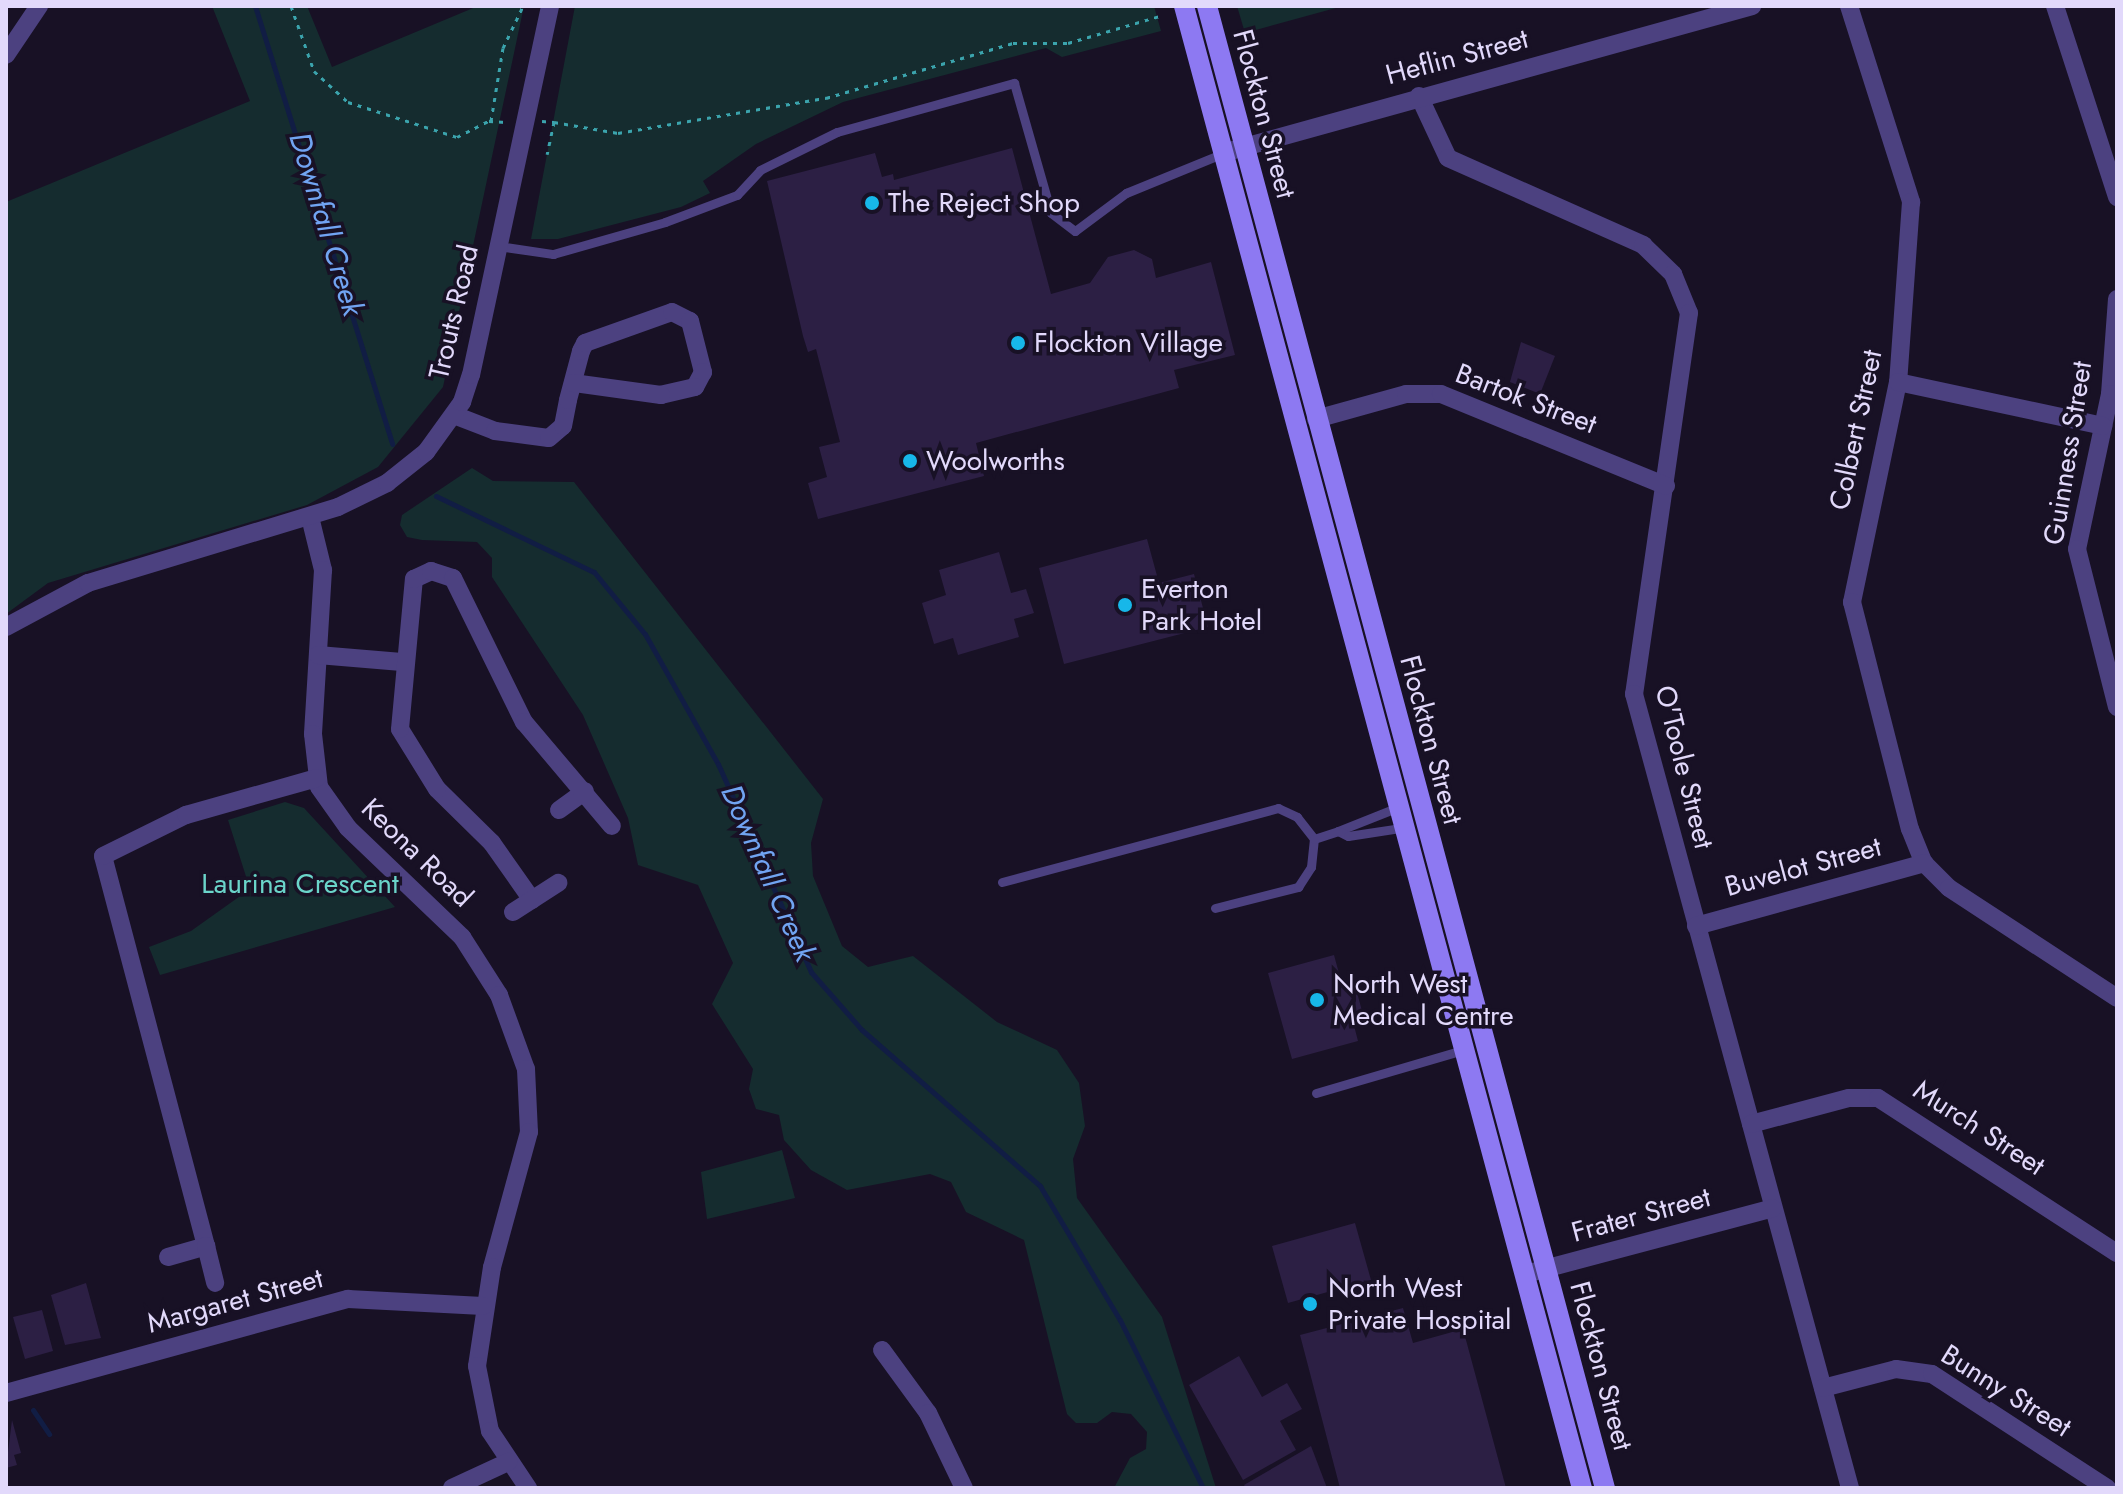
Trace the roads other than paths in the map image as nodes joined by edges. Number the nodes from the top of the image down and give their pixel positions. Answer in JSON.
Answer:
{"nodes":[{"id":1,"x":39,"y":6,"type":"edge"},
{"id":2,"x":550,"y":6,"type":"edge"},
{"id":3,"x":1184,"y":6,"type":"edge"},
{"id":4,"x":1207,"y":6,"type":"edge"},
{"id":5,"x":1752,"y":6,"type":"edge"},
{"id":6,"x":1849,"y":6,"type":"edge"},
{"id":7,"x":2055,"y":6,"type":"edge"},
{"id":8,"x":6,"y":55,"type":"edge"},
{"id":9,"x":1419,"y":96,"type":"junction"},
{"id":10,"x":1234,"y":150,"type":"junction"},
{"id":11,"x":2117,"y":197,"type":"edge"},
{"id":12,"x":498,"y":246,"type":"junction"},
{"id":13,"x":2117,"y":299,"type":"edge"},
{"id":14,"x":1898,"y":382,"type":"junction"},
{"id":15,"x":573,"y":383,"type":"junction"},
{"id":16,"x":454,"y":415,"type":"junction"},
{"id":17,"x":1316,"y":419,"type":"junction"},
{"id":18,"x":2103,"y":426,"type":"junction"},
{"id":19,"x":1666,"y":486,"type":"junction"},
{"id":20,"x":310,"y":517,"type":"junction"},
{"id":21,"x":6,"y":627,"type":"edge"},
{"id":22,"x":318,"y":655,"type":"junction"},
{"id":23,"x":402,"y":662,"type":"junction"},
{"id":24,"x":2117,"y":707,"type":"edge"},
{"id":25,"x":317,"y":778,"type":"junction"},
{"id":26,"x":585,"y":791,"type":"junction"},
{"id":27,"x":1396,"y":808,"type":"junction"},
{"id":28,"x":559,"y":810,"type":"dead end"},
{"id":29,"x":612,"y":826,"type":"dead end"},
{"id":30,"x":1401,"y":828,"type":"junction"},
{"id":31,"x":1338,"y":831,"type":"junction"},
{"id":32,"x":1314,"y":839,"type":"junction"},
{"id":33,"x":1924,"y":863,"type":"junction"},
{"id":34,"x":1002,"y":882,"type":"dead end"},
{"id":35,"x":558,"y":883,"type":"dead end"},
{"id":36,"x":532,"y":900,"type":"junction"},
{"id":37,"x":1215,"y":908,"type":"dead end"},
{"id":38,"x":513,"y":912,"type":"dead end"},
{"id":39,"x":1696,"y":926,"type":"junction"},
{"id":40,"x":2117,"y":998,"type":"edge"},
{"id":41,"x":1460,"y":1051,"type":"junction"},
{"id":42,"x":1316,"y":1093,"type":"dead end"},
{"id":43,"x":1751,"y":1124,"type":"junction"},
{"id":44,"x":1773,"y":1208,"type":"junction"},
{"id":45,"x":206,"y":1246,"type":"junction"},
{"id":46,"x":2117,"y":1253,"type":"edge"},
{"id":47,"x":168,"y":1257,"type":"dead end"},
{"id":48,"x":1546,"y":1269,"type":"junction"},
{"id":49,"x":1522,"y":1275,"type":"junction"},
{"id":50,"x":215,"y":1283,"type":"road end"},
{"id":51,"x":483,"y":1306,"type":"junction"},
{"id":52,"x":882,"y":1350,"type":"dead end"},
{"id":53,"x":1823,"y":1388,"type":"junction"},
{"id":54,"x":6,"y":1393,"type":"edge"},
{"id":55,"x":508,"y":1462,"type":"junction"},
{"id":56,"x":452,"y":1488,"type":"edge"},
{"id":57,"x":528,"y":1488,"type":"edge"},
{"id":58,"x":964,"y":1488,"type":"edge"},
{"id":59,"x":1582,"y":1488,"type":"edge"},
{"id":60,"x":1605,"y":1488,"type":"edge"},
{"id":61,"x":1850,"y":1488,"type":"edge"},
{"id":62,"x":2107,"y":1488,"type":"edge"}],
"edges":[{"from":1,"to":8,"type":"street"},
{"from":2,"to":12,"type":"street","name":"Trouts Road"},
{"from":3,"to":10,"type":"street","name":"Flockton Street"},
{"from":4,"to":10,"type":"street","name":"Flockton Street"},
{"from":5,"to":9,"type":"street","name":"Heflin Street"},
{"from":6,"to":14,"type":"street","name":"Colbert Street"},
{"from":7,"to":11,"type":"street"},
{"from":9,"to":10,"type":"street","name":"Heflin Street"},
{"from":9,"to":19,"type":"street","name":"O'Toole Street"},
{"from":10,"to":12,"type":"lane"},
{"from":10,"to":17,"type":"street","name":"Flockton Street"},
{"from":10,"to":27,"type":"street","name":"Flockton Street"},
{"from":12,"to":16,"type":"street","name":"Trouts Road"},
{"from":13,"to":18,"type":"street","name":"Guinness Street"},
{"from":14,"to":18,"type":"street"},
{"from":14,"to":33,"type":"street","name":"Colbert Street"},
{"from":15,"to":15,"type":"street"},
{"from":15,"to":16,"type":"street"},
{"from":16,"to":20,"type":"street","name":"Trouts Road"},
{"from":17,"to":19,"type":"street","name":"Bartok Street"},
{"from":17,"to":48,"type":"street","name":"Flockton Street"},
{"from":18,"to":24,"type":"street","name":"Guinness Street"},
{"from":19,"to":39,"type":"street","name":"O'Toole Street"},
{"from":20,"to":21,"type":"street","name":"Trouts Road"},
{"from":20,"to":22,"type":"street"},
{"from":22,"to":23,"type":"street"},
{"from":22,"to":25,"type":"street"},
{"from":23,"to":26,"type":"street"},
{"from":23,"to":36,"type":"street"},
{"from":25,"to":45,"type":"street"},
{"from":25,"to":51,"type":"street","name":"Keona Road"},
{"from":26,"to":28,"type":"street"},
{"from":26,"to":29,"type":"street"},
{"from":27,"to":30,"type":"street","name":"Flockton Street"},
{"from":27,"to":31,"type":"lane"},
{"from":30,"to":31,"type":"lane"},
{"from":30,"to":41,"type":"street","name":"Flockton Street"},
{"from":31,"to":32,"type":"lane"},
{"from":32,"to":34,"type":"lane"},
{"from":32,"to":37,"type":"lane"},
{"from":33,"to":39,"type":"street","name":"Buvelot Street"},
{"from":33,"to":40,"type":"street"},
{"from":35,"to":36,"type":"street"},
{"from":36,"to":38,"type":"street"},
{"from":39,"to":43,"type":"street","name":"O'Toole Street"},
{"from":41,"to":42,"type":"lane"},
{"from":41,"to":49,"type":"street","name":"Flockton Street"},
{"from":43,"to":44,"type":"street","name":"O'Toole Street"},
{"from":43,"to":46,"type":"street","name":"Murch Street"},
{"from":44,"to":48,"type":"street","name":"Frater Street"},
{"from":44,"to":53,"type":"street","name":"O'Toole Street"},
{"from":45,"to":47,"type":"street"},
{"from":45,"to":50,"type":"street"},
{"from":48,"to":49,"type":"street","name":"Frater Street"},
{"from":48,"to":60,"type":"street","name":"Flockton Street"},
{"from":49,"to":59,"type":"street","name":"Flockton Street"},
{"from":51,"to":54,"type":"street","name":"Margaret Street"},
{"from":51,"to":55,"type":"street","name":"Keona Road"},
{"from":52,"to":58,"type":"street"},
{"from":53,"to":61,"type":"street","name":"O'Toole Street"},
{"from":53,"to":62,"type":"street","name":"Bunny Street"},
{"from":55,"to":56,"type":"street"},
{"from":55,"to":57,"type":"street","name":"Keona Road"}]}
